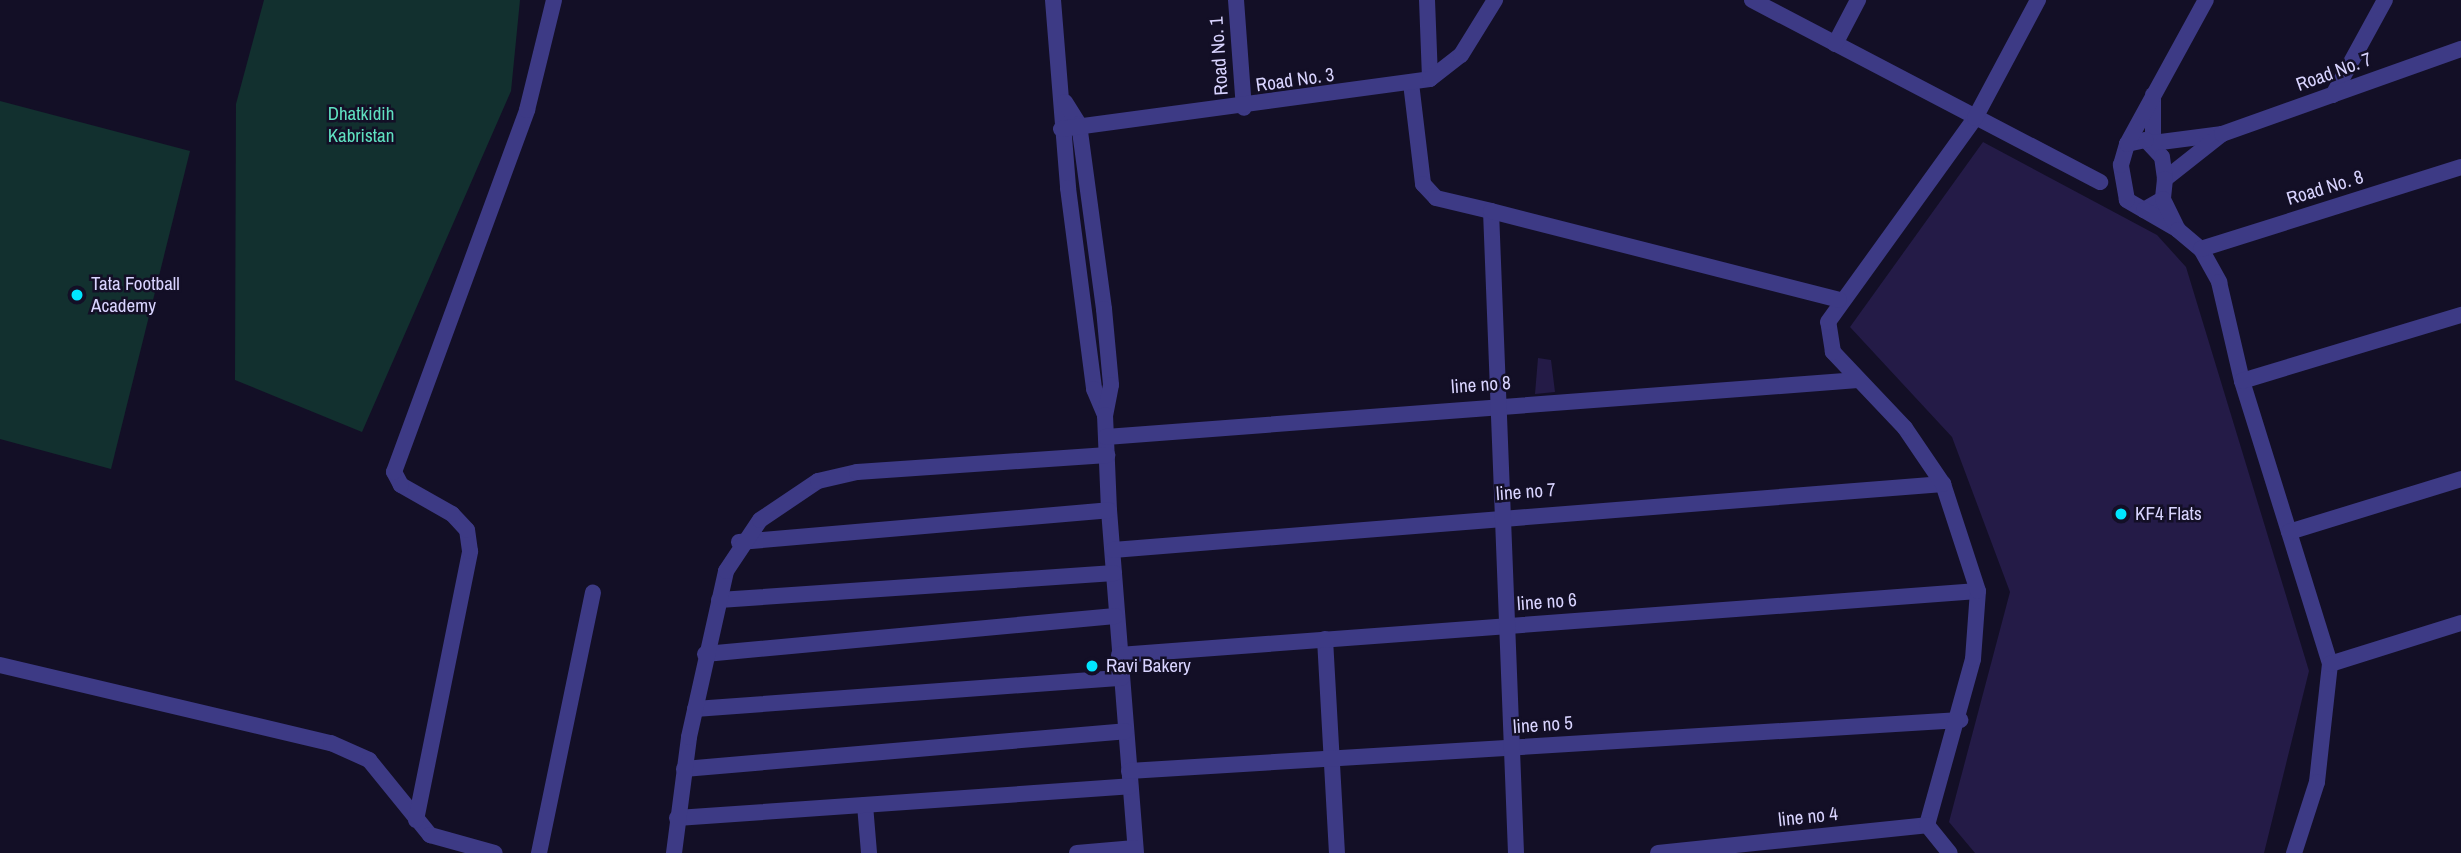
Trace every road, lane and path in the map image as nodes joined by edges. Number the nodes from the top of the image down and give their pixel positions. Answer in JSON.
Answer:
{"nodes":[{"id":1,"x":554,"y":0,"type":"edge"},
{"id":2,"x":1053,"y":0,"type":"edge"},
{"id":3,"x":1236,"y":0,"type":"edge"},
{"id":4,"x":1427,"y":0,"type":"edge"},
{"id":5,"x":1495,"y":0,"type":"edge"},
{"id":6,"x":1752,"y":0,"type":"edge"},
{"id":7,"x":1858,"y":0,"type":"edge"},
{"id":8,"x":2038,"y":0,"type":"edge"},
{"id":9,"x":2206,"y":0,"type":"edge"},
{"id":10,"x":2385,"y":0,"type":"edge"},
{"id":11,"x":1835,"y":44,"type":"junction"},
{"id":12,"x":2461,"y":49,"type":"edge"},
{"id":13,"x":1430,"y":79,"type":"junction"},
{"id":14,"x":1411,"y":83,"type":"junction"},
{"id":15,"x":2333,"y":94,"type":"junction"},
{"id":16,"x":2153,"y":96,"type":"junction"},
{"id":17,"x":1065,"y":102,"type":"junction"},
{"id":18,"x":1244,"y":108,"type":"junction"},
{"id":19,"x":1975,"y":118,"type":"junction"},
{"id":20,"x":1079,"y":124,"type":"junction"},
{"id":21,"x":1061,"y":129,"type":"junction"},
{"id":22,"x":2222,"y":134,"type":"junction"},
{"id":23,"x":2127,"y":144,"type":"junction"},
{"id":24,"x":2121,"y":165,"type":"junction"},
{"id":25,"x":2461,"y":167,"type":"edge"},
{"id":26,"x":2165,"y":179,"type":"junction"},
{"id":27,"x":2100,"y":182,"type":"junction"},
{"id":28,"x":2163,"y":199,"type":"junction"},
{"id":29,"x":2127,"y":200,"type":"junction"},
{"id":30,"x":2144,"y":210,"type":"junction"},
{"id":31,"x":1491,"y":211,"type":"junction"},
{"id":32,"x":2178,"y":230,"type":"junction"},
{"id":33,"x":2201,"y":249,"type":"junction"},
{"id":34,"x":1839,"y":300,"type":"junction"},
{"id":35,"x":2461,"y":315,"type":"edge"},
{"id":36,"x":1858,"y":380,"type":"junction"},
{"id":37,"x":2242,"y":381,"type":"junction"},
{"id":38,"x":1496,"y":405,"type":"junction"},
{"id":39,"x":1105,"y":415,"type":"junction"},
{"id":40,"x":1106,"y":437,"type":"junction"},
{"id":41,"x":1107,"y":455,"type":"junction"},
{"id":42,"x":2461,"y":479,"type":"edge"},
{"id":43,"x":1943,"y":484,"type":"junction"},
{"id":44,"x":1109,"y":510,"type":"junction"},
{"id":45,"x":1503,"y":515,"type":"junction"},
{"id":46,"x":2289,"y":533,"type":"junction"},
{"id":47,"x":739,"y":542,"type":"junction"},
{"id":48,"x":1113,"y":550,"type":"junction"},
{"id":49,"x":1114,"y":573,"type":"junction"},
{"id":50,"x":1978,"y":591,"type":"junction"},
{"id":51,"x":593,"y":593,"type":"dead end"},
{"id":52,"x":719,"y":600,"type":"junction"},
{"id":53,"x":1115,"y":615,"type":"junction"},
{"id":54,"x":2461,"y":623,"type":"edge"},
{"id":55,"x":1506,"y":626,"type":"junction"},
{"id":56,"x":1325,"y":639,"type":"junction"},
{"id":57,"x":705,"y":654,"type":"junction"},
{"id":58,"x":1119,"y":654,"type":"junction"},
{"id":59,"x":2330,"y":664,"type":"junction"},
{"id":60,"x":0,"y":665,"type":"edge"},
{"id":61,"x":1122,"y":678,"type":"junction"},
{"id":62,"x":695,"y":709,"type":"junction"},
{"id":63,"x":1959,"y":720,"type":"junction"},
{"id":64,"x":1125,"y":731,"type":"junction"},
{"id":65,"x":1511,"y":748,"type":"junction"},
{"id":66,"x":1330,"y":759,"type":"junction"},
{"id":67,"x":684,"y":769,"type":"junction"},
{"id":68,"x":1129,"y":779,"type":"junction"},
{"id":69,"x":865,"y":805,"type":"junction"},
{"id":70,"x":677,"y":818,"type":"junction"},
{"id":71,"x":416,"y":820,"type":"junction"},
{"id":72,"x":1927,"y":825,"type":"junction"},
{"id":73,"x":1136,"y":850,"type":"edge"},
{"id":74,"x":1706,"y":851,"type":"edge"},
{"id":75,"x":495,"y":853,"type":"edge"},
{"id":76,"x":538,"y":853,"type":"edge"},
{"id":77,"x":674,"y":853,"type":"edge"},
{"id":78,"x":869,"y":853,"type":"edge"},
{"id":79,"x":1077,"y":853,"type":"edge"},
{"id":80,"x":1337,"y":853,"type":"edge"},
{"id":81,"x":1516,"y":853,"type":"edge"},
{"id":82,"x":1658,"y":853,"type":"edge"},
{"id":83,"x":1950,"y":853,"type":"edge"},
{"id":84,"x":2294,"y":853,"type":"edge"}],
"edges":[{"from":1,"to":71,"type":"street"},
{"from":2,"to":17,"type":"street"},
{"from":3,"to":18,"type":"street","name":"Road No. 1"},
{"from":4,"to":13,"type":"street"},
{"from":5,"to":13,"type":"street","name":"Road No. 3"},
{"from":6,"to":11,"type":"street"},
{"from":7,"to":11,"type":"street"},
{"from":8,"to":19,"type":"street"},
{"from":9,"to":16,"type":"street"},
{"from":10,"to":15,"type":"street"},
{"from":11,"to":19,"type":"street"},
{"from":12,"to":15,"type":"street","name":"Road No. 7"},
{"from":13,"to":14,"type":"street","name":"Road No. 3"},
{"from":14,"to":18,"type":"street","name":"Road No. 3"},
{"from":14,"to":31,"type":"street"},
{"from":15,"to":22,"type":"street","name":"Road No. 7"},
{"from":16,"to":22,"type":"street"},
{"from":16,"to":23,"type":"street"},
{"from":17,"to":20,"type":"street"},
{"from":17,"to":21,"type":"street"},
{"from":18,"to":20,"type":"street","name":"Road No. 3"},
{"from":19,"to":27,"type":"street"},
{"from":19,"to":34,"type":"street"},
{"from":20,"to":21,"type":"street","name":"Road No. 3"},
{"from":20,"to":39,"type":"street"},
{"from":21,"to":39,"type":"street"},
{"from":22,"to":26,"type":"street"},
{"from":23,"to":24,"type":"street"},
{"from":23,"to":26,"type":"street"},
{"from":24,"to":27,"type":"street"},
{"from":24,"to":29,"type":"street"},
{"from":25,"to":33,"type":"street","name":"Road No. 8"},
{"from":26,"to":28,"type":"street"},
{"from":27,"to":29,"type":"street"},
{"from":28,"to":30,"type":"street"},
{"from":28,"to":32,"type":"street"},
{"from":29,"to":30,"type":"street"},
{"from":30,"to":32,"type":"street"},
{"from":31,"to":34,"type":"street"},
{"from":31,"to":38,"type":"street"},
{"from":32,"to":33,"type":"street"},
{"from":33,"to":37,"type":"street"},
{"from":34,"to":36,"type":"street"},
{"from":35,"to":37,"type":"street"},
{"from":36,"to":38,"type":"street","name":"line no 8"},
{"from":36,"to":43,"type":"street"},
{"from":37,"to":46,"type":"street"},
{"from":38,"to":40,"type":"street","name":"line no 8"},
{"from":38,"to":45,"type":"street"},
{"from":39,"to":40,"type":"street"},
{"from":40,"to":41,"type":"street"},
{"from":41,"to":44,"type":"street"},
{"from":41,"to":47,"type":"street"},
{"from":42,"to":46,"type":"street"},
{"from":43,"to":45,"type":"street","name":"line no 7"},
{"from":43,"to":50,"type":"street"},
{"from":44,"to":47,"type":"street"},
{"from":44,"to":48,"type":"street"},
{"from":45,"to":48,"type":"street","name":"line no 7"},
{"from":45,"to":55,"type":"street"},
{"from":46,"to":59,"type":"street"},
{"from":47,"to":52,"type":"street"},
{"from":48,"to":49,"type":"street"},
{"from":49,"to":52,"type":"street"},
{"from":49,"to":53,"type":"street"},
{"from":50,"to":55,"type":"street","name":"line no 6"},
{"from":50,"to":63,"type":"street"},
{"from":51,"to":76,"type":"street"},
{"from":52,"to":57,"type":"street"},
{"from":53,"to":57,"type":"street"},
{"from":53,"to":58,"type":"street"},
{"from":54,"to":59,"type":"street"},
{"from":55,"to":56,"type":"street","name":"line no 6"},
{"from":55,"to":65,"type":"street"},
{"from":56,"to":58,"type":"street","name":"line no 6"},
{"from":56,"to":66,"type":"street"},
{"from":57,"to":62,"type":"street"},
{"from":58,"to":61,"type":"street"},
{"from":59,"to":84,"type":"street"},
{"from":60,"to":71,"type":"street"},
{"from":61,"to":62,"type":"street"},
{"from":61,"to":64,"type":"street"},
{"from":62,"to":67,"type":"street"},
{"from":63,"to":65,"type":"street","name":"line no 5"},
{"from":63,"to":72,"type":"street"},
{"from":64,"to":67,"type":"street"},
{"from":64,"to":68,"type":"street"},
{"from":65,"to":66,"type":"street","name":"line no 5"},
{"from":65,"to":81,"type":"street"},
{"from":66,"to":68,"type":"street","name":"line no 5"},
{"from":66,"to":80,"type":"street"},
{"from":67,"to":70,"type":"street"},
{"from":68,"to":69,"type":"street","name":"line no 5"},
{"from":68,"to":73,"type":"street"},
{"from":69,"to":70,"type":"street","name":"line no 5"},
{"from":69,"to":78,"type":"street"},
{"from":70,"to":77,"type":"street"},
{"from":71,"to":75,"type":"street"},
{"from":72,"to":74,"type":"street","name":"line no 4"},
{"from":72,"to":83,"type":"street"},
{"from":73,"to":79,"type":"street"},
{"from":74,"to":82,"type":"street","name":"line no 4"}]}
